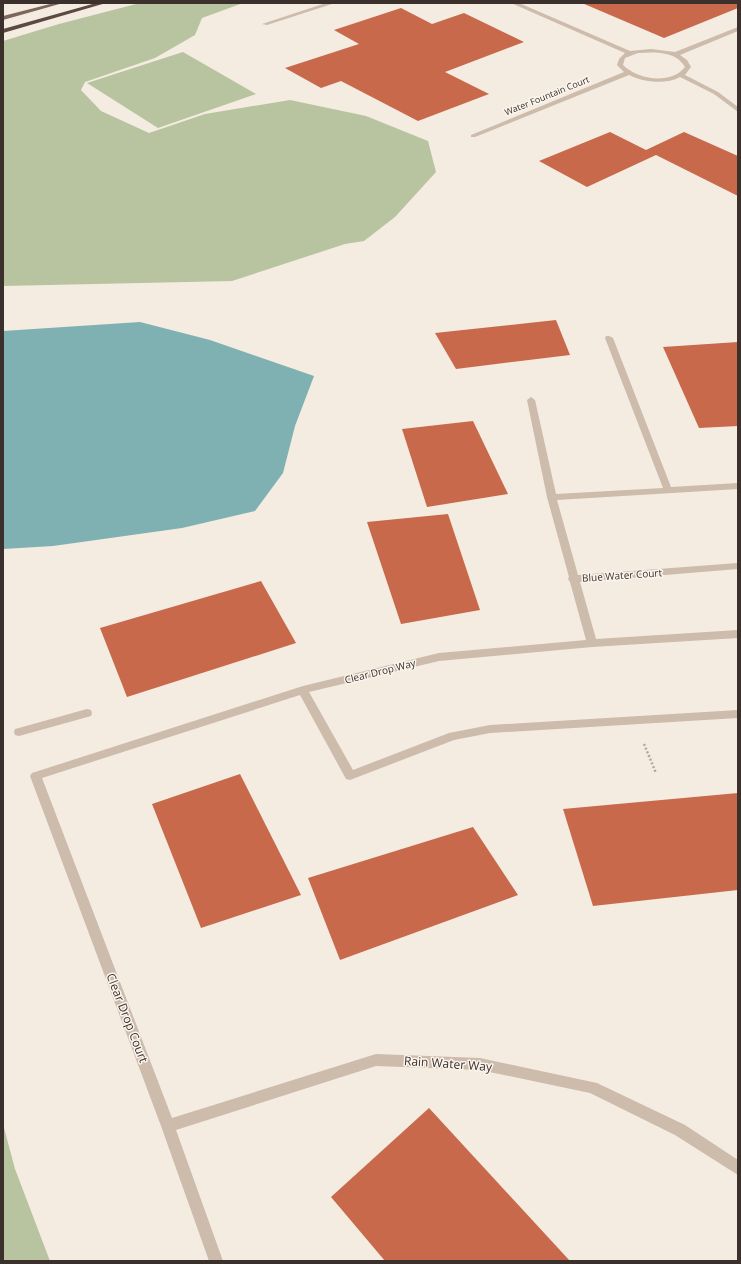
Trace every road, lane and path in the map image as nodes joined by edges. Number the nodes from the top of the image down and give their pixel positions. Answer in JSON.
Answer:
{"nodes":[{"id":1,"x":60,"y":3,"type":"edge"},
{"id":2,"x":103,"y":3,"type":"edge"},
{"id":3,"x":332,"y":3,"type":"edge"},
{"id":4,"x":514,"y":3,"type":"edge"},
{"id":5,"x":3,"y":18,"type":"edge"},
{"id":6,"x":265,"y":24,"type":"dead end"},
{"id":7,"x":738,"y":29,"type":"edge"},
{"id":8,"x":3,"y":30,"type":"edge"},
{"id":9,"x":630,"y":53,"type":"junction"},
{"id":10,"x":674,"y":55,"type":"junction"},
{"id":11,"x":628,"y":73,"type":"junction"},
{"id":12,"x":680,"y":75,"type":"junction"},
{"id":13,"x":738,"y":110,"type":"edge"},
{"id":14,"x":473,"y":136,"type":"dead end"},
{"id":15,"x":609,"y":338,"type":"dead end"},
{"id":16,"x":531,"y":400,"type":"dead end"},
{"id":17,"x":738,"y":486,"type":"edge"},
{"id":18,"x":668,"y":490,"type":"junction"},
{"id":19,"x":552,"y":497,"type":"junction"},
{"id":20,"x":738,"y":566,"type":"edge"},
{"id":21,"x":573,"y":579,"type":"junction"},
{"id":22,"x":738,"y":634,"type":"edge"},
{"id":23,"x":592,"y":643,"type":"junction"},
{"id":24,"x":303,"y":690,"type":"junction"},
{"id":25,"x":87,"y":713,"type":"dead end"},
{"id":26,"x":738,"y":714,"type":"edge"},
{"id":27,"x":635,"y":720,"type":"junction"},
{"id":28,"x":19,"y":732,"type":"dead end"},
{"id":29,"x":656,"y":773,"type":"dead end"},
{"id":30,"x":36,"y":776,"type":"joint"},
{"id":31,"x":168,"y":1126,"type":"junction"},
{"id":32,"x":738,"y":1168,"type":"edge"},
{"id":33,"x":216,"y":1261,"type":"edge"}],
"edges":[{"from":1,"to":5,"type":"main road"},
{"from":2,"to":8,"type":"highway"},
{"from":3,"to":6,"type":"street"},
{"from":4,"to":9,"type":"street"},
{"from":7,"to":10,"type":"street"},
{"from":9,"to":10,"type":"street"},
{"from":9,"to":11,"type":"street"},
{"from":10,"to":12,"type":"street"},
{"from":11,"to":12,"type":"street"},
{"from":11,"to":14,"type":"street","name":"Water Fountain Court"},
{"from":12,"to":13,"type":"street"},
{"from":15,"to":18,"type":"street"},
{"from":16,"to":19,"type":"street"},
{"from":17,"to":18,"type":"street"},
{"from":18,"to":19,"type":"street"},
{"from":19,"to":21,"type":"street"},
{"from":20,"to":21,"type":"street","name":"Blue Water Court"},
{"from":21,"to":23,"type":"street","name":"Blue Water Court"},
{"from":22,"to":23,"type":"street","name":"Clear Drop Way"},
{"from":23,"to":24,"type":"street","name":"Clear Drop Way"},
{"from":24,"to":27,"type":"street"},
{"from":24,"to":30,"type":"street","name":"Clear Drop Way"},
{"from":25,"to":28,"type":"street"},
{"from":26,"to":27,"type":"street"},
{"from":27,"to":29,"type":"path"},
{"from":30,"to":31,"type":"street","name":"Clear Drop Court"},
{"from":31,"to":32,"type":"street","name":"Rain Water Way"},
{"from":31,"to":33,"type":"street","name":"Clear Drop Court"}]}
